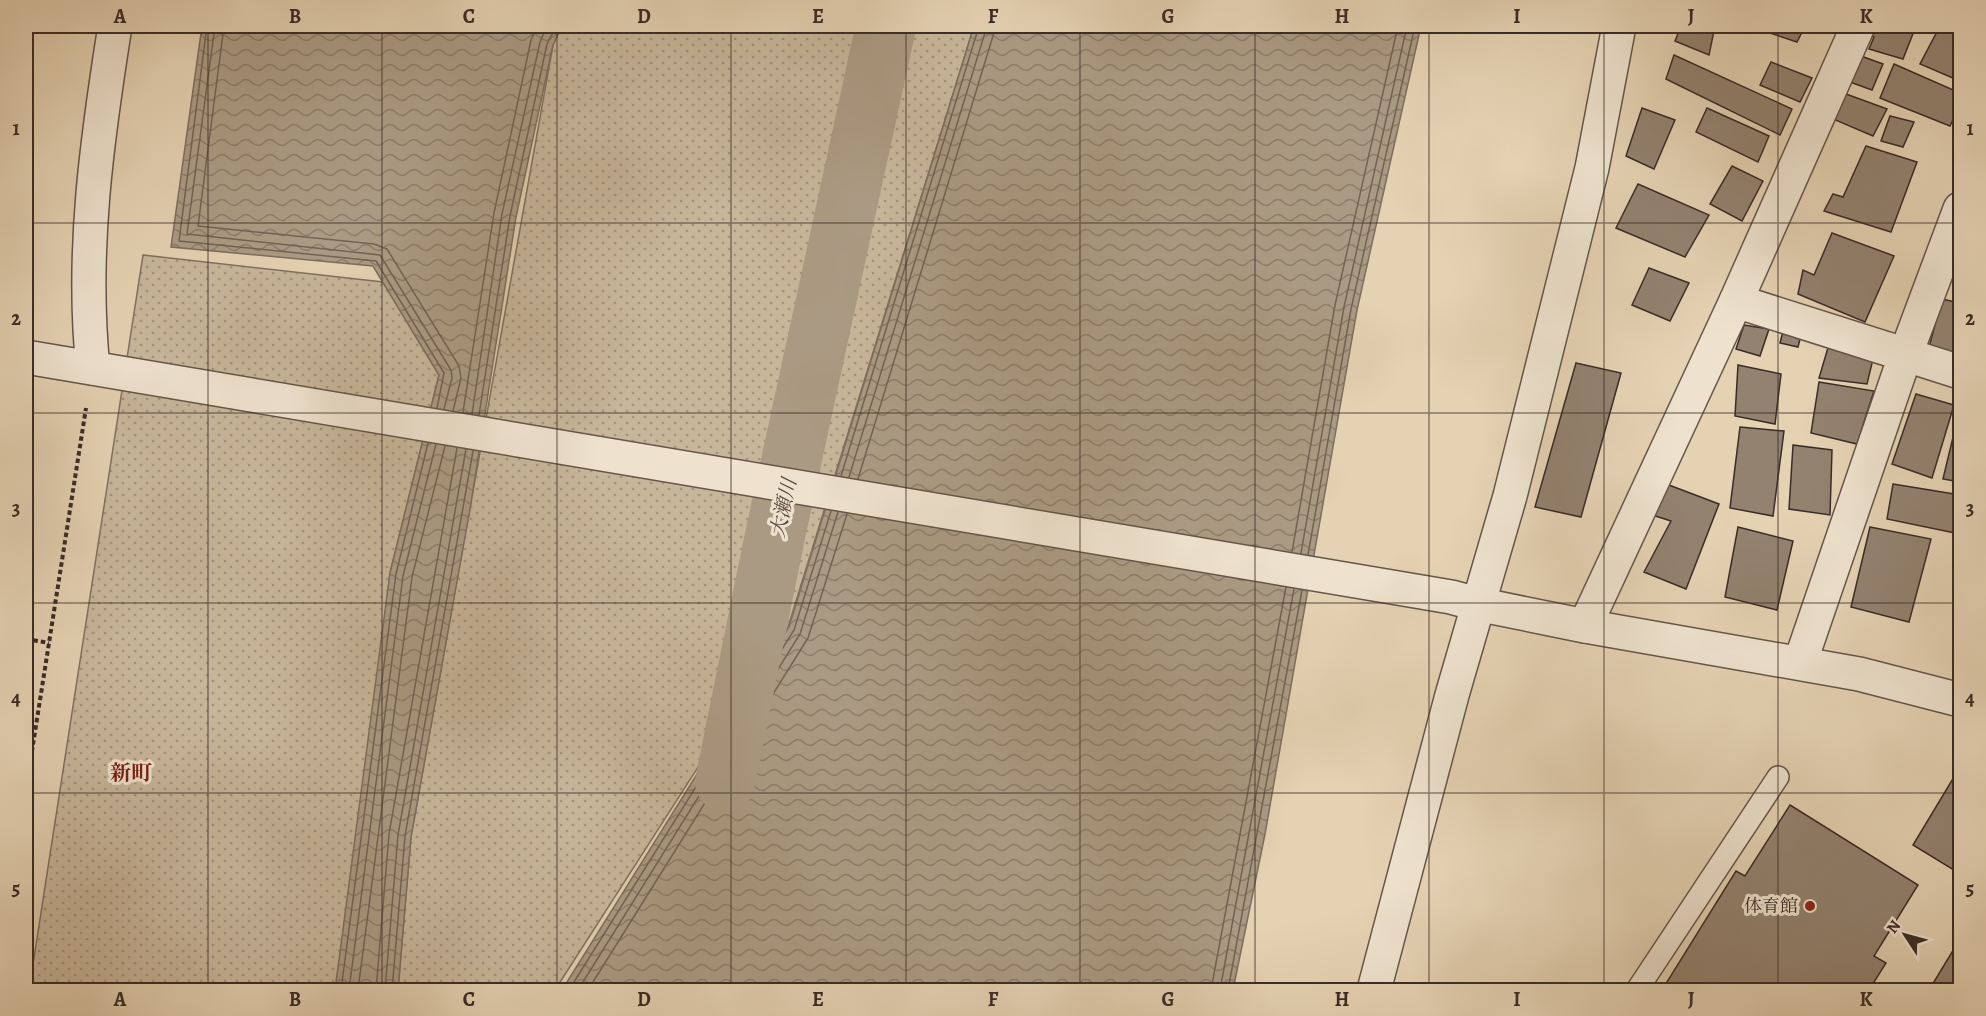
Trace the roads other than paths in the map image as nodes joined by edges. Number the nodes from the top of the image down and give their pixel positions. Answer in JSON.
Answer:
{"nodes":[{"id":1,"x":116,"y":26,"type":"edge"},
{"id":2,"x":1619,"y":26,"type":"edge"},
{"id":3,"x":1858,"y":26,"type":"edge"},
{"id":4,"x":1960,"y":209,"type":"edge"},
{"id":5,"x":1736,"y":301,"type":"junction"},
{"id":6,"x":1905,"y":356,"type":"junction"},
{"id":7,"x":26,"y":357,"type":"edge"},
{"id":8,"x":103,"y":369,"type":"junction"},
{"id":9,"x":1960,"y":372,"type":"edge"},
{"id":10,"x":1464,"y":601,"type":"junction"},
{"id":11,"x":1585,"y":626,"type":"junction"},
{"id":12,"x":1800,"y":663,"type":"junction"},
{"id":13,"x":1960,"y":700,"type":"edge"},
{"id":14,"x":1778,"y":777,"type":"dead end"},
{"id":15,"x":1374,"y":990,"type":"edge"},
{"id":16,"x":1637,"y":990,"type":"edge"}],
"edges":[{"from":1,"to":8,"type":"street"},
{"from":2,"to":10,"type":"street"},
{"from":3,"to":5,"type":"street"},
{"from":4,"to":6,"type":"street"},
{"from":5,"to":6,"type":"street"},
{"from":5,"to":11,"type":"street"},
{"from":6,"to":9,"type":"street"},
{"from":6,"to":12,"type":"street"},
{"from":7,"to":8,"type":"street"},
{"from":8,"to":10,"type":"street"},
{"from":10,"to":11,"type":"street"},
{"from":10,"to":15,"type":"street"},
{"from":11,"to":12,"type":"street"},
{"from":12,"to":13,"type":"street"},
{"from":14,"to":16,"type":"lane"}]}
